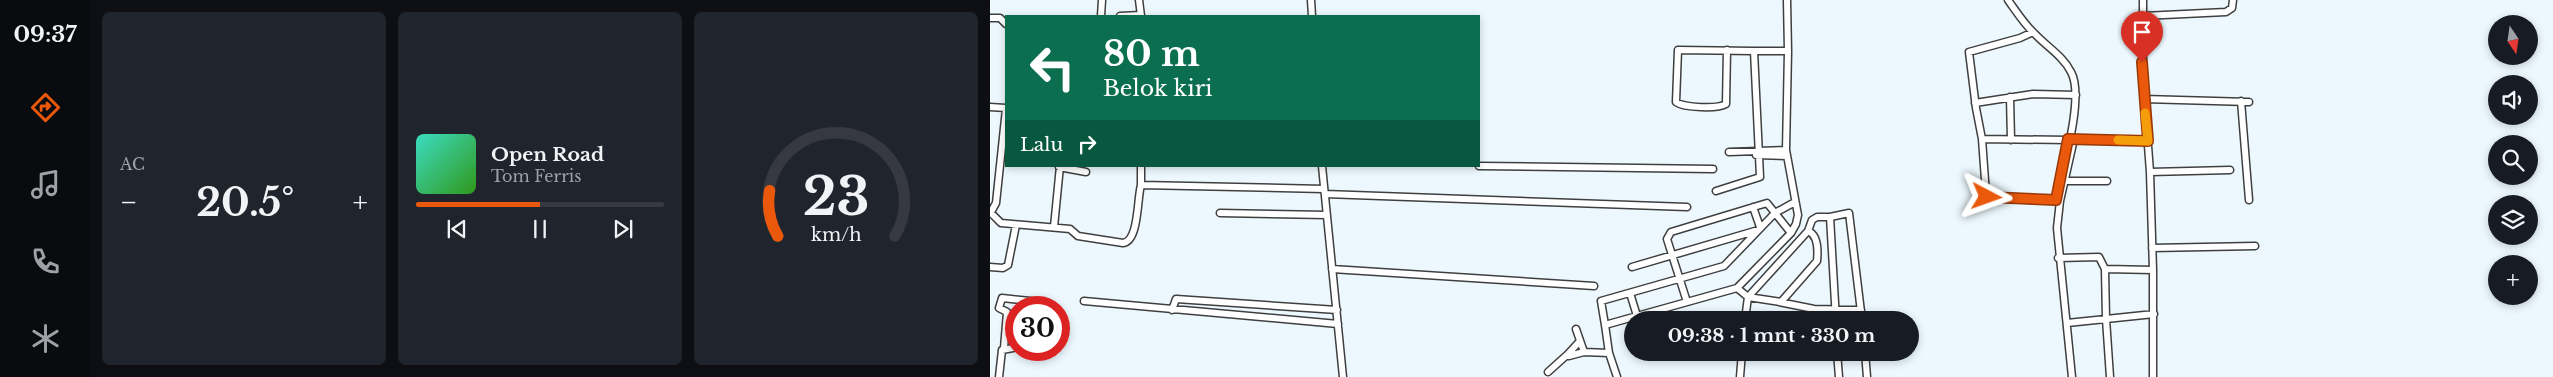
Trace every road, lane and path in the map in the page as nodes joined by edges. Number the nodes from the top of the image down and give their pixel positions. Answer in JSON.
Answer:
{"nodes":[{"id":1,"x":1102,"y":0,"type":"edge"},
{"id":2,"x":1139,"y":0,"type":"edge"},
{"id":3,"x":1311,"y":0,"type":"edge"},
{"id":4,"x":1787,"y":0,"type":"edge"},
{"id":5,"x":2008,"y":0,"type":"edge"},
{"id":6,"x":2143,"y":0,"type":"edge"},
{"id":7,"x":2233,"y":0,"type":"edge"},
{"id":8,"x":1101,"y":15,"type":"edge"},
{"id":9,"x":1141,"y":15,"type":"edge"},
{"id":10,"x":1312,"y":15,"type":"edge"},
{"id":11,"x":2143,"y":16,"type":"junction"},
{"id":12,"x":990,"y":18,"type":"edge"},
{"id":13,"x":1005,"y":23,"type":"edge"},
{"id":14,"x":2033,"y":32,"type":"junction"},
{"id":15,"x":1727,"y":50,"type":"junction"},
{"id":16,"x":1754,"y":51,"type":"junction"},
{"id":17,"x":1788,"y":51,"type":"junction"},
{"id":18,"x":2076,"y":96,"type":"junction"},
{"id":19,"x":2010,"y":97,"type":"junction"},
{"id":20,"x":2144,"y":99,"type":"junction"},
{"id":21,"x":2241,"y":101,"type":"junction"},
{"id":22,"x":2249,"y":102,"type":"dead end"},
{"id":23,"x":1975,"y":103,"type":"junction"},
{"id":24,"x":990,"y":107,"type":"edge"},
{"id":25,"x":1005,"y":108,"type":"edge"},
{"id":26,"x":1005,"y":123,"type":"edge"},
{"id":27,"x":1004,"y":138,"type":"edge"},
{"id":28,"x":1982,"y":139,"type":"junction"},
{"id":29,"x":2071,"y":139,"type":"junction"},
{"id":30,"x":2011,"y":140,"type":"junction"},
{"id":31,"x":2143,"y":141,"type":"junction"},
{"id":32,"x":1726,"y":153,"type":"dead end"},
{"id":33,"x":1760,"y":153,"type":"junction"},
{"id":34,"x":1787,"y":153,"type":"junction"},
{"id":35,"x":1480,"y":166,"type":"edge"},
{"id":36,"x":1060,"y":167,"type":"edge"},
{"id":37,"x":1141,"y":167,"type":"edge"},
{"id":38,"x":1322,"y":167,"type":"edge"},
{"id":39,"x":1713,"y":169,"type":"dead end"},
{"id":40,"x":2230,"y":170,"type":"dead end"},
{"id":41,"x":1086,"y":172,"type":"dead end"},
{"id":42,"x":2150,"y":172,"type":"junction"},
{"id":43,"x":2065,"y":181,"type":"junction"},
{"id":44,"x":2107,"y":181,"type":"dead end"},
{"id":45,"x":1142,"y":185,"type":"junction"},
{"id":46,"x":1324,"y":191,"type":"junction"},
{"id":47,"x":1716,"y":191,"type":"dead end"},
{"id":48,"x":2058,"y":200,"type":"junction"},
{"id":49,"x":2248,"y":200,"type":"dead end"},
{"id":50,"x":1795,"y":202,"type":"junction"},
{"id":51,"x":1687,"y":207,"type":"dead end"},
{"id":52,"x":1753,"y":207,"type":"junction"},
{"id":53,"x":990,"y":212,"type":"edge"},
{"id":54,"x":1220,"y":213,"type":"dead end"},
{"id":55,"x":1774,"y":214,"type":"junction"},
{"id":56,"x":1327,"y":215,"type":"junction"},
{"id":57,"x":1830,"y":216,"type":"junction"},
{"id":58,"x":1016,"y":225,"type":"junction"},
{"id":59,"x":1054,"y":227,"type":"junction"},
{"id":60,"x":1758,"y":229,"type":"junction"},
{"id":61,"x":1808,"y":231,"type":"junction"},
{"id":62,"x":1791,"y":233,"type":"junction"},
{"id":63,"x":1731,"y":239,"type":"junction"},
{"id":64,"x":2255,"y":246,"type":"dead end"},
{"id":65,"x":2152,"y":248,"type":"junction"},
{"id":66,"x":1734,"y":255,"type":"junction"},
{"id":67,"x":1672,"y":256,"type":"junction"},
{"id":68,"x":2058,"y":258,"type":"junction"},
{"id":69,"x":990,"y":267,"type":"edge"},
{"id":70,"x":1632,"y":268,"type":"dead end"},
{"id":71,"x":1332,"y":269,"type":"junction"},
{"id":72,"x":2105,"y":269,"type":"junction"},
{"id":73,"x":2150,"y":270,"type":"junction"},
{"id":74,"x":1681,"y":279,"type":"junction"},
{"id":75,"x":1594,"y":286,"type":"dead end"},
{"id":76,"x":1630,"y":293,"type":"junction"},
{"id":77,"x":1743,"y":293,"type":"junction"},
{"id":78,"x":1005,"y":298,"type":"edge"},
{"id":79,"x":1084,"y":301,"type":"dead end"},
{"id":80,"x":1687,"y":302,"type":"junction"},
{"id":81,"x":1779,"y":302,"type":"junction"},
{"id":82,"x":1291,"y":307,"type":"junction"},
{"id":83,"x":1005,"y":310,"type":"edge"},
{"id":84,"x":1172,"y":310,"type":"junction"},
{"id":85,"x":1337,"y":310,"type":"junction"},
{"id":86,"x":1861,"y":310,"type":"joint"},
{"id":87,"x":1635,"y":311,"type":"edge"},
{"id":88,"x":1655,"y":311,"type":"edge"},
{"id":89,"x":1744,"y":311,"type":"edge"},
{"id":90,"x":1836,"y":311,"type":"junction"},
{"id":91,"x":2150,"y":315,"type":"junction"},
{"id":92,"x":2106,"y":319,"type":"junction"},
{"id":93,"x":1624,"y":320,"type":"edge"},
{"id":94,"x":1289,"y":321,"type":"junction"},
{"id":95,"x":2067,"y":323,"type":"junction"},
{"id":96,"x":1338,"y":324,"type":"junction"},
{"id":97,"x":1605,"y":325,"type":"junction"},
{"id":98,"x":1576,"y":329,"type":"dead end"},
{"id":99,"x":1005,"y":336,"type":"edge"},
{"id":100,"x":1579,"y":342,"type":"junction"},
{"id":101,"x":1004,"y":348,"type":"joint"},
{"id":102,"x":1584,"y":352,"type":"junction"},
{"id":103,"x":1568,"y":354,"type":"junction"},
{"id":104,"x":1610,"y":354,"type":"junction"},
{"id":105,"x":1741,"y":361,"type":"edge"},
{"id":106,"x":1838,"y":361,"type":"edge"},
{"id":107,"x":1866,"y":361,"type":"edge"},
{"id":108,"x":1548,"y":372,"type":"dead end"},
{"id":109,"x":999,"y":377,"type":"edge"},
{"id":110,"x":1343,"y":377,"type":"edge"},
{"id":111,"x":1616,"y":377,"type":"edge"},
{"id":112,"x":1740,"y":377,"type":"edge"},
{"id":113,"x":1839,"y":377,"type":"edge"},
{"id":114,"x":1867,"y":377,"type":"edge"},
{"id":115,"x":2072,"y":377,"type":"edge"},
{"id":116,"x":2110,"y":377,"type":"edge"},
{"id":117,"x":2153,"y":377,"type":"edge"}],
"edges":[{"from":1,"to":8,"type":"street"},
{"from":2,"to":9,"type":"street"},
{"from":3,"to":10,"type":"street"},
{"from":4,"to":17,"type":"street"},
{"from":5,"to":14,"type":"street"},
{"from":6,"to":11,"type":"street"},
{"from":7,"to":11,"type":"street"},
{"from":11,"to":20,"type":"street"},
{"from":12,"to":13,"type":"street"},
{"from":14,"to":18,"type":"street"},
{"from":14,"to":23,"type":"street"},
{"from":15,"to":15,"type":"street"},
{"from":15,"to":16,"type":"street"},
{"from":16,"to":17,"type":"street"},
{"from":16,"to":33,"type":"street"},
{"from":17,"to":34,"type":"street"},
{"from":18,"to":19,"type":"street"},
{"from":18,"to":29,"type":"street"},
{"from":19,"to":23,"type":"street"},
{"from":19,"to":30,"type":"street"},
{"from":20,"to":21,"type":"street"},
{"from":20,"to":31,"type":"street"},
{"from":21,"to":22,"type":"street"},
{"from":21,"to":49,"type":"street"},
{"from":23,"to":28,"type":"street"},
{"from":24,"to":25,"type":"street"},
{"from":26,"to":27,"type":"street"},
{"from":27,"to":53,"type":"street"},
{"from":28,"to":30,"type":"street"},
{"from":28,"to":48,"type":"street"},
{"from":29,"to":30,"type":"street"},
{"from":29,"to":31,"type":"street"},
{"from":29,"to":43,"type":"street"},
{"from":29,"to":48,"type":"street"},
{"from":31,"to":42,"type":"street"},
{"from":32,"to":33,"type":"street"},
{"from":33,"to":34,"type":"street"},
{"from":33,"to":47,"type":"street"},
{"from":34,"to":50,"type":"street"},
{"from":35,"to":39,"type":"street"},
{"from":36,"to":41,"type":"street"},
{"from":36,"to":59,"type":"street"},
{"from":37,"to":45,"type":"street"},
{"from":38,"to":46,"type":"street"},
{"from":40,"to":42,"type":"street"},
{"from":42,"to":65,"type":"street"},
{"from":43,"to":44,"type":"street"},
{"from":43,"to":48,"type":"street"},
{"from":45,"to":46,"type":"street"},
{"from":45,"to":59,"type":"street"},
{"from":46,"to":51,"type":"street"},
{"from":46,"to":56,"type":"street"},
{"from":48,"to":68,"type":"street"},
{"from":50,"to":55,"type":"street"},
{"from":50,"to":62,"type":"street"},
{"from":52,"to":55,"type":"street"},
{"from":52,"to":60,"type":"street"},
{"from":52,"to":67,"type":"street"},
{"from":53,"to":58,"type":"street"},
{"from":54,"to":56,"type":"street"},
{"from":55,"to":60,"type":"street"},
{"from":55,"to":62,"type":"street"},
{"from":56,"to":71,"type":"street"},
{"from":57,"to":61,"type":"street"},
{"from":57,"to":86,"type":"street"},
{"from":57,"to":90,"type":"street"},
{"from":58,"to":59,"type":"street"},
{"from":58,"to":69,"type":"street"},
{"from":60,"to":63,"type":"street"},
{"from":60,"to":66,"type":"street"},
{"from":61,"to":77,"type":"street"},
{"from":61,"to":81,"type":"street"},
{"from":62,"to":77,"type":"street"},
{"from":63,"to":66,"type":"street"},
{"from":63,"to":67,"type":"street"},
{"from":64,"to":65,"type":"street"},
{"from":65,"to":73,"type":"street"},
{"from":66,"to":74,"type":"street"},
{"from":67,"to":70,"type":"street"},
{"from":67,"to":74,"type":"street"},
{"from":68,"to":72,"type":"street"},
{"from":68,"to":95,"type":"street"},
{"from":71,"to":75,"type":"street"},
{"from":71,"to":85,"type":"street"},
{"from":72,"to":73,"type":"street"},
{"from":72,"to":92,"type":"street"},
{"from":73,"to":91,"type":"street"},
{"from":74,"to":76,"type":"street"},
{"from":74,"to":80,"type":"street"},
{"from":76,"to":87,"type":"street"},
{"from":76,"to":97,"type":"street"},
{"from":77,"to":80,"type":"street"},
{"from":77,"to":81,"type":"street"},
{"from":77,"to":89,"type":"street"},
{"from":78,"to":83,"type":"street"},
{"from":79,"to":84,"type":"street"},
{"from":80,"to":88,"type":"street"},
{"from":81,"to":90,"type":"street"},
{"from":82,"to":84,"type":"street"},
{"from":82,"to":85,"type":"street"},
{"from":82,"to":94,"type":"street"},
{"from":84,"to":94,"type":"street"},
{"from":85,"to":96,"type":"street"},
{"from":86,"to":90,"type":"street"},
{"from":91,"to":92,"type":"street"},
{"from":91,"to":117,"type":"street"},
{"from":92,"to":95,"type":"street"},
{"from":92,"to":116,"type":"street"},
{"from":93,"to":97,"type":"street"},
{"from":94,"to":96,"type":"street"},
{"from":95,"to":115,"type":"street"},
{"from":96,"to":110,"type":"street"},
{"from":97,"to":104,"type":"street"},
{"from":98,"to":100,"type":"street"},
{"from":99,"to":101,"type":"street"},
{"from":100,"to":102,"type":"street"},
{"from":100,"to":103,"type":"street"},
{"from":101,"to":109,"type":"street"},
{"from":102,"to":103,"type":"street"},
{"from":102,"to":104,"type":"street"},
{"from":103,"to":108,"type":"street"},
{"from":104,"to":111,"type":"street"},
{"from":105,"to":112,"type":"street"},
{"from":106,"to":113,"type":"street"},
{"from":107,"to":114,"type":"street"}]}
